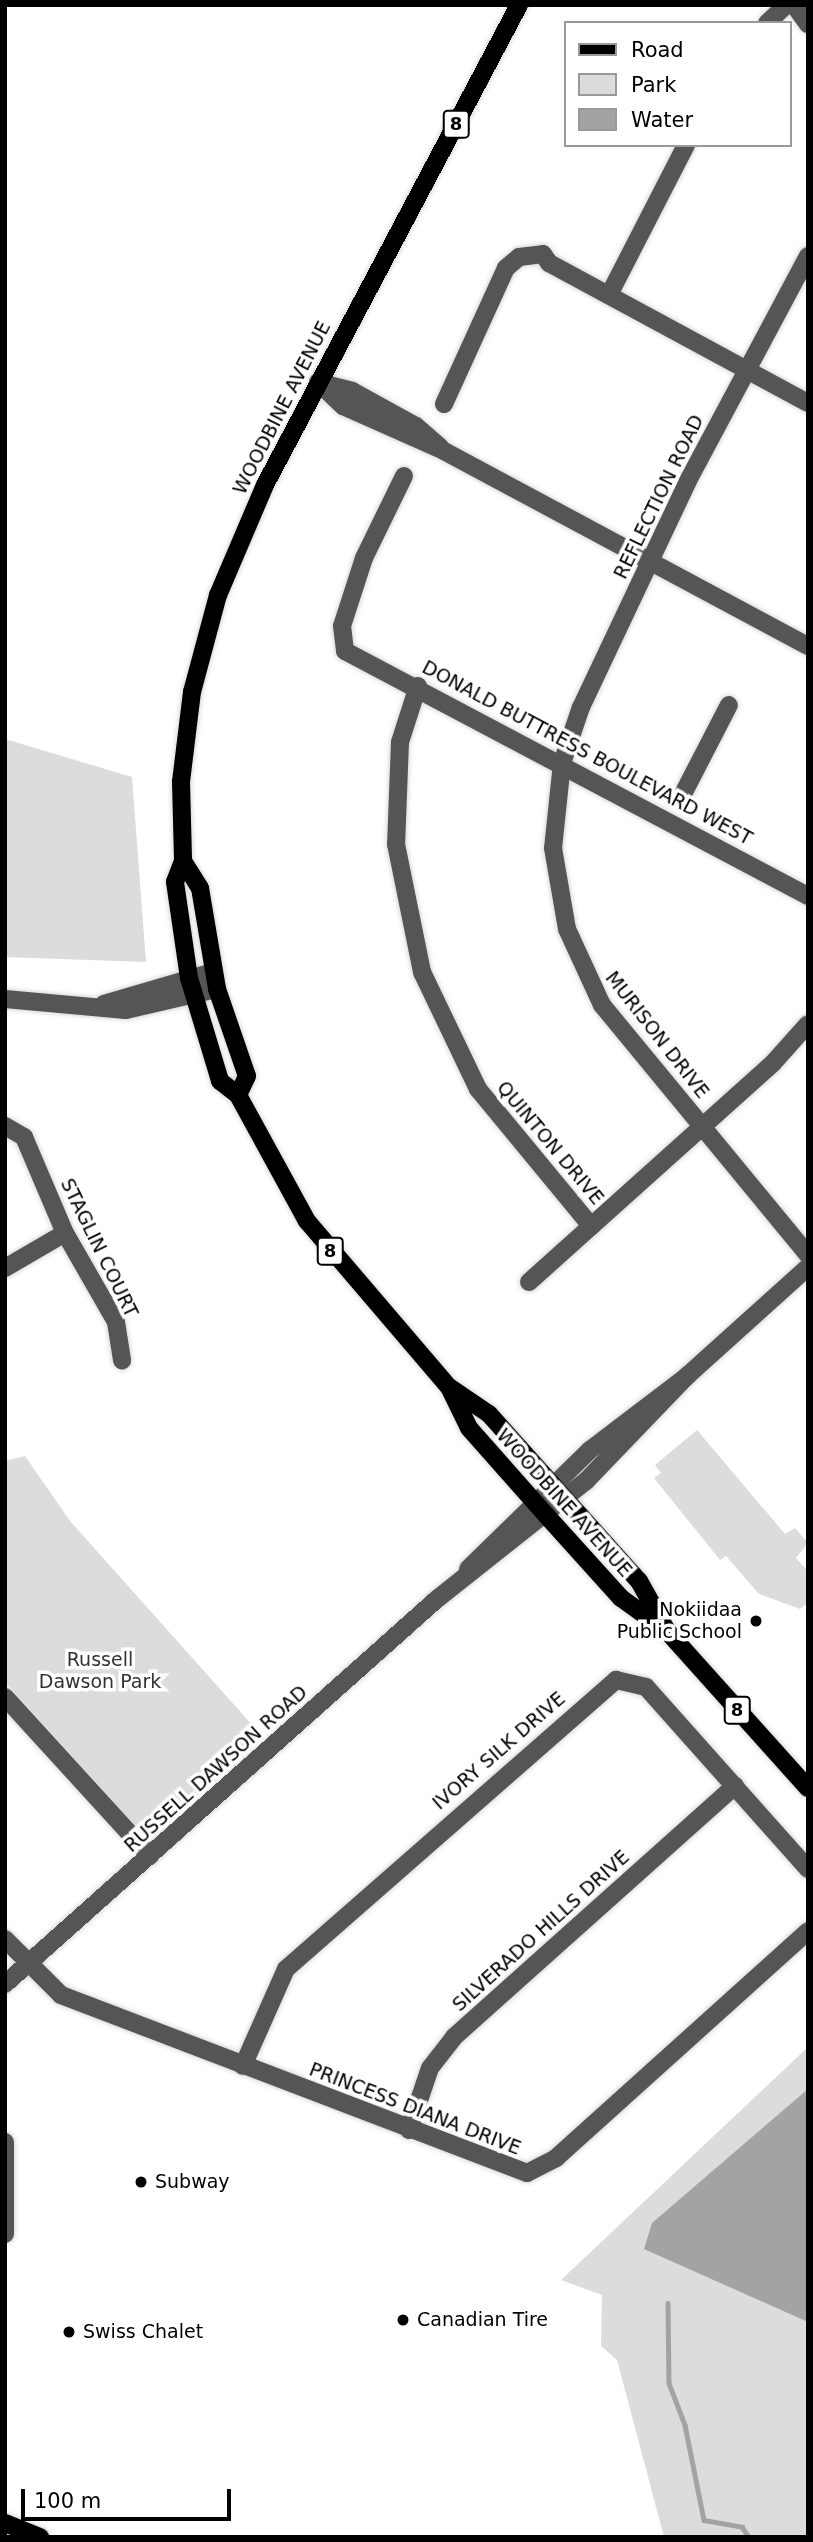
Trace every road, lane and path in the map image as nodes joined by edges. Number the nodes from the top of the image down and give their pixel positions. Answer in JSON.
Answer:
{"nodes":[{"id":1,"x":519,"y":5,"type":"edge"},
{"id":2,"x":786,"y":5,"type":"edge"},
{"id":3,"x":794,"y":5,"type":"edge"},
{"id":4,"x":769,"y":21,"type":"edge"},
{"id":5,"x":808,"y":23,"type":"edge"},
{"id":6,"x":685,"y":147,"type":"edge"},
{"id":7,"x":808,"y":256,"type":"edge"},
{"id":8,"x":609,"y":295,"type":"junction"},
{"id":9,"x":747,"y":370,"type":"junction"},
{"id":10,"x":318,"y":382,"type":"junction"},
{"id":11,"x":808,"y":402,"type":"edge"},
{"id":12,"x":443,"y":404,"type":"dead end"},
{"id":13,"x":404,"y":476,"type":"dead end"},
{"id":14,"x":650,"y":562,"type":"junction"},
{"id":15,"x":808,"y":646,"type":"edge"},
{"id":16,"x":418,"y":686,"type":"junction"},
{"id":17,"x":729,"y":705,"type":"dead end"},
{"id":18,"x":562,"y":763,"type":"junction"},
{"id":19,"x":683,"y":794,"type":"dead end"},
{"id":20,"x":183,"y":861,"type":"junction"},
{"id":21,"x":806,"y":891,"type":"edge"},
{"id":22,"x":215,"y":980,"type":"junction"},
{"id":23,"x":191,"y":986,"type":"junction"},
{"id":24,"x":5,"y":999,"type":"edge"},
{"id":25,"x":808,"y":1024,"type":"edge"},
{"id":26,"x":238,"y":1095,"type":"junction"},
{"id":27,"x":5,"y":1126,"type":"edge"},
{"id":28,"x":701,"y":1127,"type":"junction"},
{"id":29,"x":591,"y":1226,"type":"junction"},
{"id":30,"x":65,"y":1233,"type":"junction"},
{"id":31,"x":808,"y":1255,"type":"edge"},
{"id":32,"x":808,"y":1267,"type":"edge"},
{"id":33,"x":5,"y":1268,"type":"edge"},
{"id":34,"x":529,"y":1282,"type":"dead end"},
{"id":35,"x":122,"y":1361,"type":"dead end"},
{"id":36,"x":687,"y":1376,"type":"junction"},
{"id":37,"x":449,"y":1387,"type":"junction"},
{"id":38,"x":552,"y":1484,"type":"junction"},
{"id":39,"x":565,"y":1499,"type":"junction"},
{"id":40,"x":534,"y":1501,"type":"junction"},
{"id":41,"x":546,"y":1515,"type":"junction"},
{"id":42,"x":454,"y":1585,"type":"junction"},
{"id":43,"x":667,"y":1631,"type":"junction"},
{"id":44,"x":5,"y":1697,"type":"edge"},
{"id":45,"x":735,"y":1786,"type":"junction"},
{"id":46,"x":808,"y":1788,"type":"edge"},
{"id":47,"x":150,"y":1856,"type":"junction"},
{"id":48,"x":808,"y":1868,"type":"edge"},
{"id":49,"x":808,"y":1931,"type":"edge"},
{"id":50,"x":5,"y":1939,"type":"edge"},
{"id":51,"x":28,"y":1964,"type":"junction"},
{"id":52,"x":5,"y":1984,"type":"edge"},
{"id":53,"x":243,"y":2066,"type":"junction"},
{"id":54,"x":409,"y":2130,"type":"junction"},
{"id":55,"x":5,"y":2142,"type":"edge"},
{"id":56,"x":5,"y":2234,"type":"edge"},
{"id":57,"x":5,"y":2523,"type":"edge"},
{"id":58,"x":40,"y":2537,"type":"edge"}],
"edges":[{"from":1,"to":10,"type":"main road","name":"WOODBINE AVENUE","number":"8"},
{"from":2,"to":4,"type":"street"},
{"from":3,"to":5,"type":"street"},
{"from":6,"to":8,"type":"street"},
{"from":7,"to":9,"type":"street","name":"REFLECTION ROAD"},
{"from":8,"to":9,"type":"street"},
{"from":8,"to":12,"type":"street"},
{"from":9,"to":11,"type":"street"},
{"from":9,"to":14,"type":"street","name":"REFLECTION ROAD"},
{"from":10,"to":14,"type":"street"},
{"from":10,"to":20,"type":"main road","name":"WOODBINE AVENUE","number":"8"},
{"from":13,"to":16,"type":"street","name":"DONALD BUTTRESS BOULEVARD WEST"},
{"from":14,"to":15,"type":"street"},
{"from":14,"to":18,"type":"street","name":"REFLECTION ROAD"},
{"from":16,"to":18,"type":"street","name":"DONALD BUTTRESS BOULEVARD WEST"},
{"from":16,"to":29,"type":"street","name":"QUINTON DRIVE"},
{"from":17,"to":19,"type":"street"},
{"from":18,"to":21,"type":"street","name":"DONALD BUTTRESS BOULEVARD WEST"},
{"from":18,"to":28,"type":"street","name":"MURISON DRIVE"},
{"from":20,"to":22,"type":"main road","name":"WOODBINE AVENUE","number":"8"},
{"from":20,"to":23,"type":"main road","name":"WOODBINE AVENUE","number":"8"},
{"from":22,"to":23,"type":"street"},
{"from":22,"to":26,"type":"main road","name":"WOODBINE AVENUE","number":"8"},
{"from":23,"to":24,"type":"street"},
{"from":23,"to":26,"type":"main road","name":"WOODBINE AVENUE","number":"8"},
{"from":25,"to":28,"type":"street"},
{"from":26,"to":37,"type":"main road","name":"WOODBINE AVENUE","number":"8"},
{"from":27,"to":30,"type":"street","name":"STAGLIN COURT"},
{"from":28,"to":29,"type":"street"},
{"from":28,"to":31,"type":"street","name":"MURISON DRIVE"},
{"from":29,"to":34,"type":"street"},
{"from":30,"to":33,"type":"street"},
{"from":30,"to":35,"type":"street","name":"STAGLIN COURT"},
{"from":32,"to":36,"type":"street","name":"RUSSELL DAWSON ROAD"},
{"from":36,"to":38,"type":"street","name":"RUSSELL DAWSON ROAD"},
{"from":36,"to":39,"type":"street","name":"RUSSELL DAWSON ROAD"},
{"from":37,"to":38,"type":"main road","name":"WOODBINE AVENUE","number":"8"},
{"from":37,"to":40,"type":"main road","name":"WOODBINE AVENUE","number":"8"},
{"from":38,"to":39,"type":"main road","name":"WOODBINE AVENUE","number":"8"},
{"from":38,"to":40,"type":"street","name":"RUSSELL DAWSON ROAD"},
{"from":39,"to":41,"type":"street","name":"RUSSELL DAWSON ROAD"},
{"from":39,"to":43,"type":"main road","name":"WOODBINE AVENUE","number":"8"},
{"from":40,"to":41,"type":"main road","name":"WOODBINE AVENUE","number":"8"},
{"from":40,"to":42,"type":"street","name":"RUSSELL DAWSON ROAD"},
{"from":41,"to":42,"type":"street","name":"RUSSELL DAWSON ROAD"},
{"from":41,"to":43,"type":"main road","name":"WOODBINE AVENUE","number":"8"},
{"from":42,"to":47,"type":"street","name":"RUSSELL DAWSON ROAD"},
{"from":43,"to":46,"type":"main road","name":"WOODBINE AVENUE","number":"8"},
{"from":44,"to":47,"type":"street"},
{"from":45,"to":48,"type":"street","name":"IVORY SILK DRIVE"},
{"from":45,"to":53,"type":"street","name":"IVORY SILK DRIVE"},
{"from":45,"to":54,"type":"street","name":"SILVERADO HILLS DRIVE"},
{"from":47,"to":51,"type":"street","name":"RUSSELL DAWSON ROAD"},
{"from":49,"to":54,"type":"street","name":"PRINCESS DIANA DRIVE"},
{"from":50,"to":51,"type":"street"},
{"from":51,"to":52,"type":"street","name":"RUSSELL DAWSON ROAD"},
{"from":51,"to":53,"type":"street","name":"PRINCESS DIANA DRIVE"},
{"from":53,"to":54,"type":"street","name":"PRINCESS DIANA DRIVE"},
{"from":55,"to":56,"type":"street"},
{"from":57,"to":58,"type":"main road"}]}
